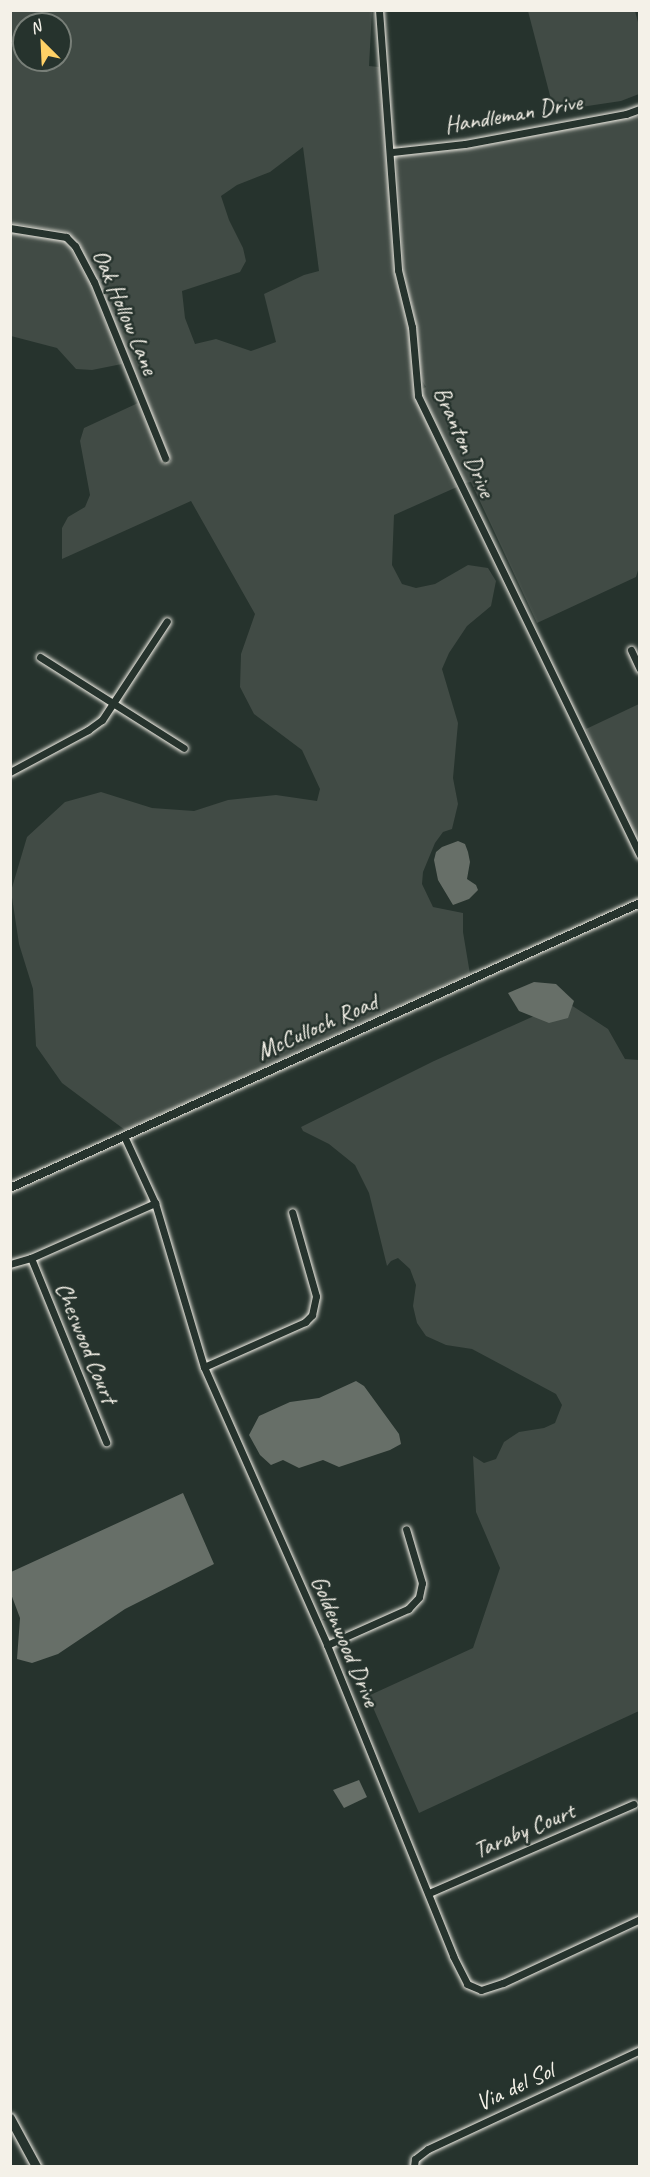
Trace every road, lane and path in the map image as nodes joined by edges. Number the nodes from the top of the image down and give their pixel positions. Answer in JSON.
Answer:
{"nodes":[{"id":1,"x":379,"y":10,"type":"edge"},
{"id":2,"x":639,"y":109,"type":"edge"},
{"id":3,"x":392,"y":152,"type":"junction"},
{"id":4,"x":10,"y":228,"type":"edge"},
{"id":5,"x":165,"y":458,"type":"dead end"},
{"id":6,"x":167,"y":621,"type":"dead end"},
{"id":7,"x":631,"y":650,"type":"dead end"},
{"id":8,"x":40,"y":657,"type":"dead end"},
{"id":9,"x":639,"y":669,"type":"edge"},
{"id":10,"x":114,"y":703,"type":"junction"},
{"id":11,"x":184,"y":748,"type":"dead end"},
{"id":12,"x":10,"y":772,"type":"edge"},
{"id":13,"x":639,"y":855,"type":"edge"},
{"id":14,"x":639,"y":903,"type":"edge"},
{"id":15,"x":124,"y":1136,"type":"junction"},
{"id":16,"x":10,"y":1188,"type":"edge"},
{"id":17,"x":155,"y":1203,"type":"junction"},
{"id":18,"x":292,"y":1212,"type":"dead end"},
{"id":19,"x":31,"y":1258,"type":"junction"},
{"id":20,"x":10,"y":1264,"type":"edge"},
{"id":21,"x":204,"y":1367,"type":"junction"},
{"id":22,"x":106,"y":1442,"type":"dead end"},
{"id":23,"x":406,"y":1528,"type":"dead end"},
{"id":24,"x":327,"y":1645,"type":"junction"},
{"id":25,"x":634,"y":1804,"type":"dead end"},
{"id":26,"x":429,"y":1893,"type":"junction"},
{"id":27,"x":639,"y":1919,"type":"edge"},
{"id":28,"x":639,"y":2050,"type":"edge"},
{"id":29,"x":10,"y":2118,"type":"edge"},
{"id":30,"x":36,"y":2166,"type":"edge"},
{"id":31,"x":414,"y":2166,"type":"edge"}],
"edges":[{"from":1,"to":3,"type":"street","name":"Branton Drive"},
{"from":2,"to":3,"type":"street","name":"Handleman Drive"},
{"from":3,"to":13,"type":"street","name":"Branton Drive"},
{"from":4,"to":5,"type":"street","name":"Oak Hollow Lane"},
{"from":6,"to":10,"type":"street"},
{"from":7,"to":9,"type":"street"},
{"from":8,"to":10,"type":"street"},
{"from":10,"to":11,"type":"street"},
{"from":10,"to":12,"type":"street"},
{"from":14,"to":15,"type":"street","name":"McCulloch Road"},
{"from":15,"to":16,"type":"street","name":"McCulloch Road"},
{"from":15,"to":17,"type":"street","name":"Goldenwood Drive"},
{"from":17,"to":19,"type":"street"},
{"from":17,"to":21,"type":"street","name":"Goldenwood Drive"},
{"from":18,"to":21,"type":"street"},
{"from":19,"to":20,"type":"street"},
{"from":19,"to":22,"type":"street","name":"Cheswood Court"},
{"from":21,"to":24,"type":"street","name":"Goldenwood Drive"},
{"from":23,"to":24,"type":"street"},
{"from":24,"to":26,"type":"street","name":"Goldenwood Drive"},
{"from":25,"to":26,"type":"street","name":"Taraby Court"},
{"from":26,"to":27,"type":"street","name":"Goldenwood Drive"},
{"from":28,"to":31,"type":"street","name":"Via del Sol"},
{"from":29,"to":30,"type":"main road"}]}
